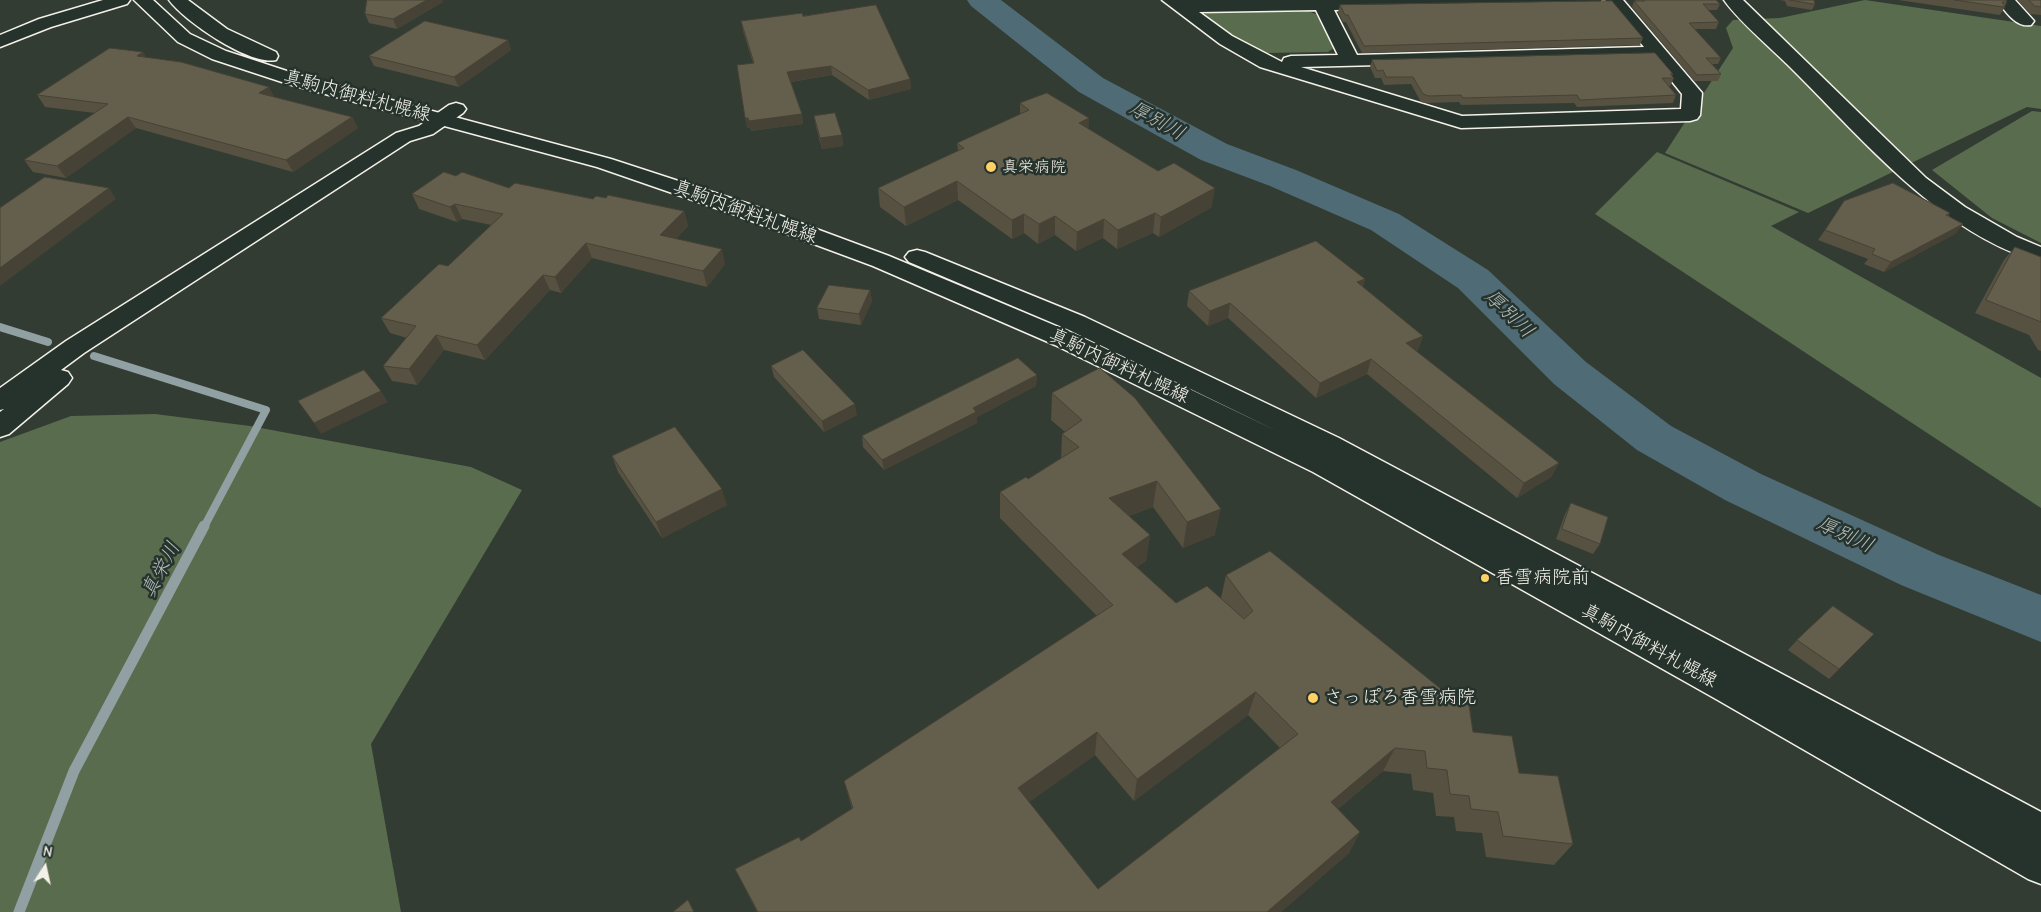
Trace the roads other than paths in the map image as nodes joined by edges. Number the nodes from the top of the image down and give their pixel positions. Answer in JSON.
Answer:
{"nodes":[{"id":1,"x":121,"y":0,"type":"edge"},
{"id":2,"x":143,"y":0,"type":"edge"},
{"id":3,"x":178,"y":0,"type":"edge"},
{"id":4,"x":1594,"y":0,"type":"edge"},
{"id":5,"x":1614,"y":0,"type":"edge"},
{"id":6,"x":1733,"y":0,"type":"edge"},
{"id":7,"x":2006,"y":0,"type":"edge"},
{"id":8,"x":1321,"y":3,"type":"edge"},
{"id":9,"x":1176,"y":4,"type":"edge"},
{"id":10,"x":2025,"y":21,"type":"dead end"},
{"id":11,"x":0,"y":42,"type":"edge"},
{"id":12,"x":1658,"y":52,"type":"junction"},
{"id":13,"x":1350,"y":60,"type":"junction"},
{"id":14,"x":1267,"y":63,"type":"junction"},
{"id":15,"x":441,"y":119,"type":"junction"},
{"id":16,"x":2041,"y":255,"type":"edge"},
{"id":17,"x":0,"y":401,"type":"edge"},
{"id":18,"x":0,"y":427,"type":"edge"},
{"id":19,"x":2041,"y":832,"type":"edge"},
{"id":20,"x":2041,"y":866,"type":"edge"}],
"edges":[{"from":1,"to":11,"type":"main road"},
{"from":2,"to":15,"type":"main road","name":"真駒内御料札幌線"},
{"from":3,"to":15,"type":"main road","name":"真駒内御料札幌線"},
{"from":4,"to":8,"type":"main road"},
{"from":5,"to":12,"type":"main road"},
{"from":6,"to":16,"type":"main road"},
{"from":7,"to":10,"type":"main road"},
{"from":8,"to":9,"type":"main road"},
{"from":8,"to":13,"type":"main road"},
{"from":9,"to":14,"type":"main road"},
{"from":12,"to":13,"type":"main road"},
{"from":12,"to":14,"type":"main road"},
{"from":13,"to":14,"type":"main road"},
{"from":15,"to":17,"type":"main road"},
{"from":15,"to":18,"type":"main road"},
{"from":15,"to":19,"type":"main road","name":"真駒内御料札幌線"},
{"from":15,"to":20,"type":"main road","name":"真駒内御料札幌線"}]}
